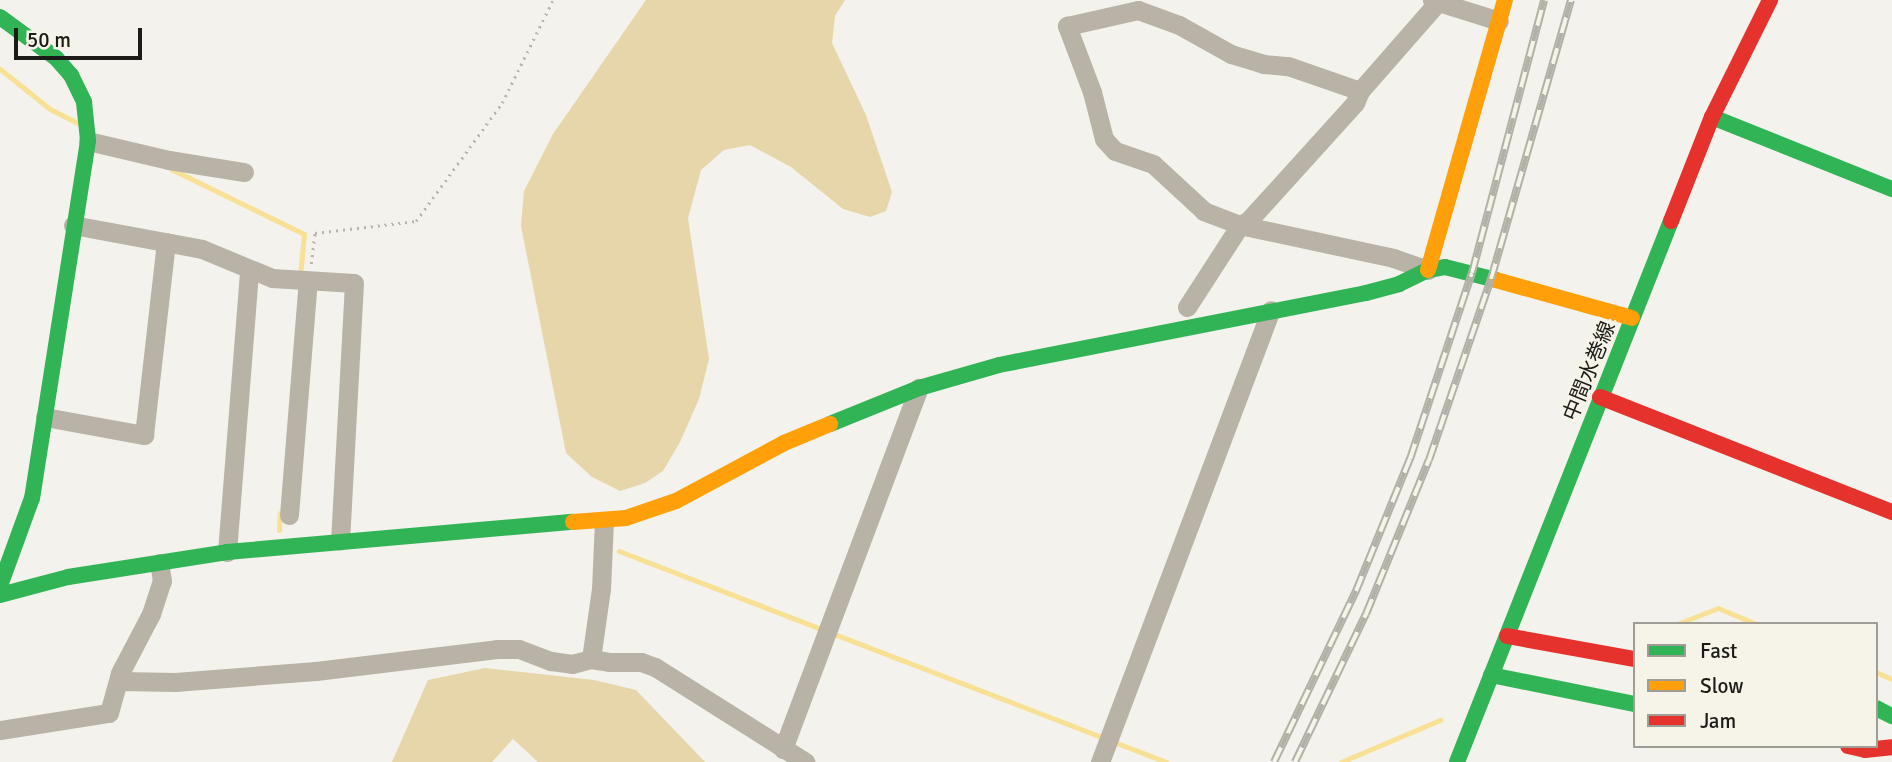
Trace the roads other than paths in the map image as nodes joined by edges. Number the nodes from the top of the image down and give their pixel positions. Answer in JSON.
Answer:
{"nodes":[{"id":1,"x":1505,"y":0,"type":"edge"},
{"id":2,"x":1770,"y":0,"type":"edge"},
{"id":3,"x":1435,"y":1,"type":"edge"},
{"id":4,"x":0,"y":17,"type":"edge"},
{"id":5,"x":1499,"y":21,"type":"junction"},
{"id":6,"x":1360,"y":91,"type":"junction"},
{"id":7,"x":1712,"y":117,"type":"junction"},
{"id":8,"x":88,"y":141,"type":"junction"},
{"id":9,"x":244,"y":172,"type":"dead end"},
{"id":10,"x":1892,"y":189,"type":"edge"},
{"id":11,"x":73,"y":225,"type":"junction"},
{"id":12,"x":1240,"y":225,"type":"junction"},
{"id":13,"x":166,"y":242,"type":"junction"},
{"id":14,"x":1428,"y":270,"type":"junction"},
{"id":15,"x":249,"y":271,"type":"junction"},
{"id":16,"x":308,"y":281,"type":"junction"},
{"id":17,"x":1187,"y":307,"type":"dead end"},
{"id":18,"x":1271,"y":310,"type":"junction"},
{"id":19,"x":1632,"y":318,"type":"junction"},
{"id":20,"x":919,"y":388,"type":"junction"},
{"id":21,"x":1601,"y":397,"type":"junction"},
{"id":22,"x":45,"y":417,"type":"junction"},
{"id":23,"x":1892,"y":512,"type":"edge"},
{"id":24,"x":289,"y":515,"type":"dead end"},
{"id":25,"x":604,"y":521,"type":"junction"},
{"id":26,"x":340,"y":541,"type":"junction"},
{"id":27,"x":227,"y":552,"type":"junction"},
{"id":28,"x":159,"y":563,"type":"junction"},
{"id":29,"x":0,"y":586,"type":"edge"},
{"id":30,"x":0,"y":595,"type":"edge"},
{"id":31,"x":1507,"y":636,"type":"junction"},
{"id":32,"x":591,"y":659,"type":"junction"},
{"id":33,"x":1633,"y":659,"type":"edge"},
{"id":34,"x":1491,"y":675,"type":"junction"},
{"id":35,"x":120,"y":681,"type":"junction"},
{"id":36,"x":1633,"y":704,"type":"edge"},
{"id":37,"x":0,"y":730,"type":"edge"},
{"id":38,"x":1892,"y":747,"type":"edge"},
{"id":39,"x":1856,"y":748,"type":"edge"},
{"id":40,"x":783,"y":749,"type":"junction"},
{"id":41,"x":804,"y":762,"type":"edge"},
{"id":42,"x":1100,"y":762,"type":"edge"},
{"id":43,"x":1457,"y":762,"type":"edge"}],
"edges":[{"from":1,"to":5,"type":"street"},
{"from":2,"to":7,"type":"street","name":"中間水巻線"},
{"from":3,"to":5,"type":"street"},
{"from":3,"to":6,"type":"street"},
{"from":4,"to":8,"type":"street"},
{"from":5,"to":14,"type":"street"},
{"from":6,"to":12,"type":"street"},
{"from":6,"to":12,"type":"street"},
{"from":7,"to":10,"type":"street"},
{"from":7,"to":19,"type":"street","name":"中間水巻線"},
{"from":8,"to":9,"type":"street"},
{"from":8,"to":11,"type":"street"},
{"from":11,"to":13,"type":"street"},
{"from":11,"to":22,"type":"street"},
{"from":12,"to":14,"type":"street"},
{"from":12,"to":17,"type":"street"},
{"from":13,"to":15,"type":"street"},
{"from":13,"to":22,"type":"street"},
{"from":14,"to":18,"type":"street"},
{"from":14,"to":19,"type":"street"},
{"from":15,"to":16,"type":"street"},
{"from":15,"to":27,"type":"street"},
{"from":16,"to":24,"type":"street"},
{"from":16,"to":26,"type":"street"},
{"from":18,"to":20,"type":"street"},
{"from":18,"to":42,"type":"street"},
{"from":19,"to":21,"type":"street","name":"中間水巻線"},
{"from":20,"to":25,"type":"street"},
{"from":20,"to":40,"type":"street"},
{"from":21,"to":23,"type":"street"},
{"from":21,"to":31,"type":"street","name":"中間水巻線"},
{"from":22,"to":29,"type":"street"},
{"from":25,"to":26,"type":"street"},
{"from":25,"to":32,"type":"street"},
{"from":26,"to":27,"type":"street"},
{"from":27,"to":28,"type":"street"},
{"from":28,"to":30,"type":"street"},
{"from":28,"to":35,"type":"street"},
{"from":31,"to":33,"type":"street"},
{"from":31,"to":34,"type":"street","name":"中間水巻線"},
{"from":32,"to":35,"type":"street"},
{"from":32,"to":40,"type":"street"},
{"from":34,"to":36,"type":"street"},
{"from":34,"to":43,"type":"street","name":"中間水巻線"},
{"from":35,"to":37,"type":"street"},
{"from":38,"to":39,"type":"street"},
{"from":40,"to":41,"type":"street"}]}
